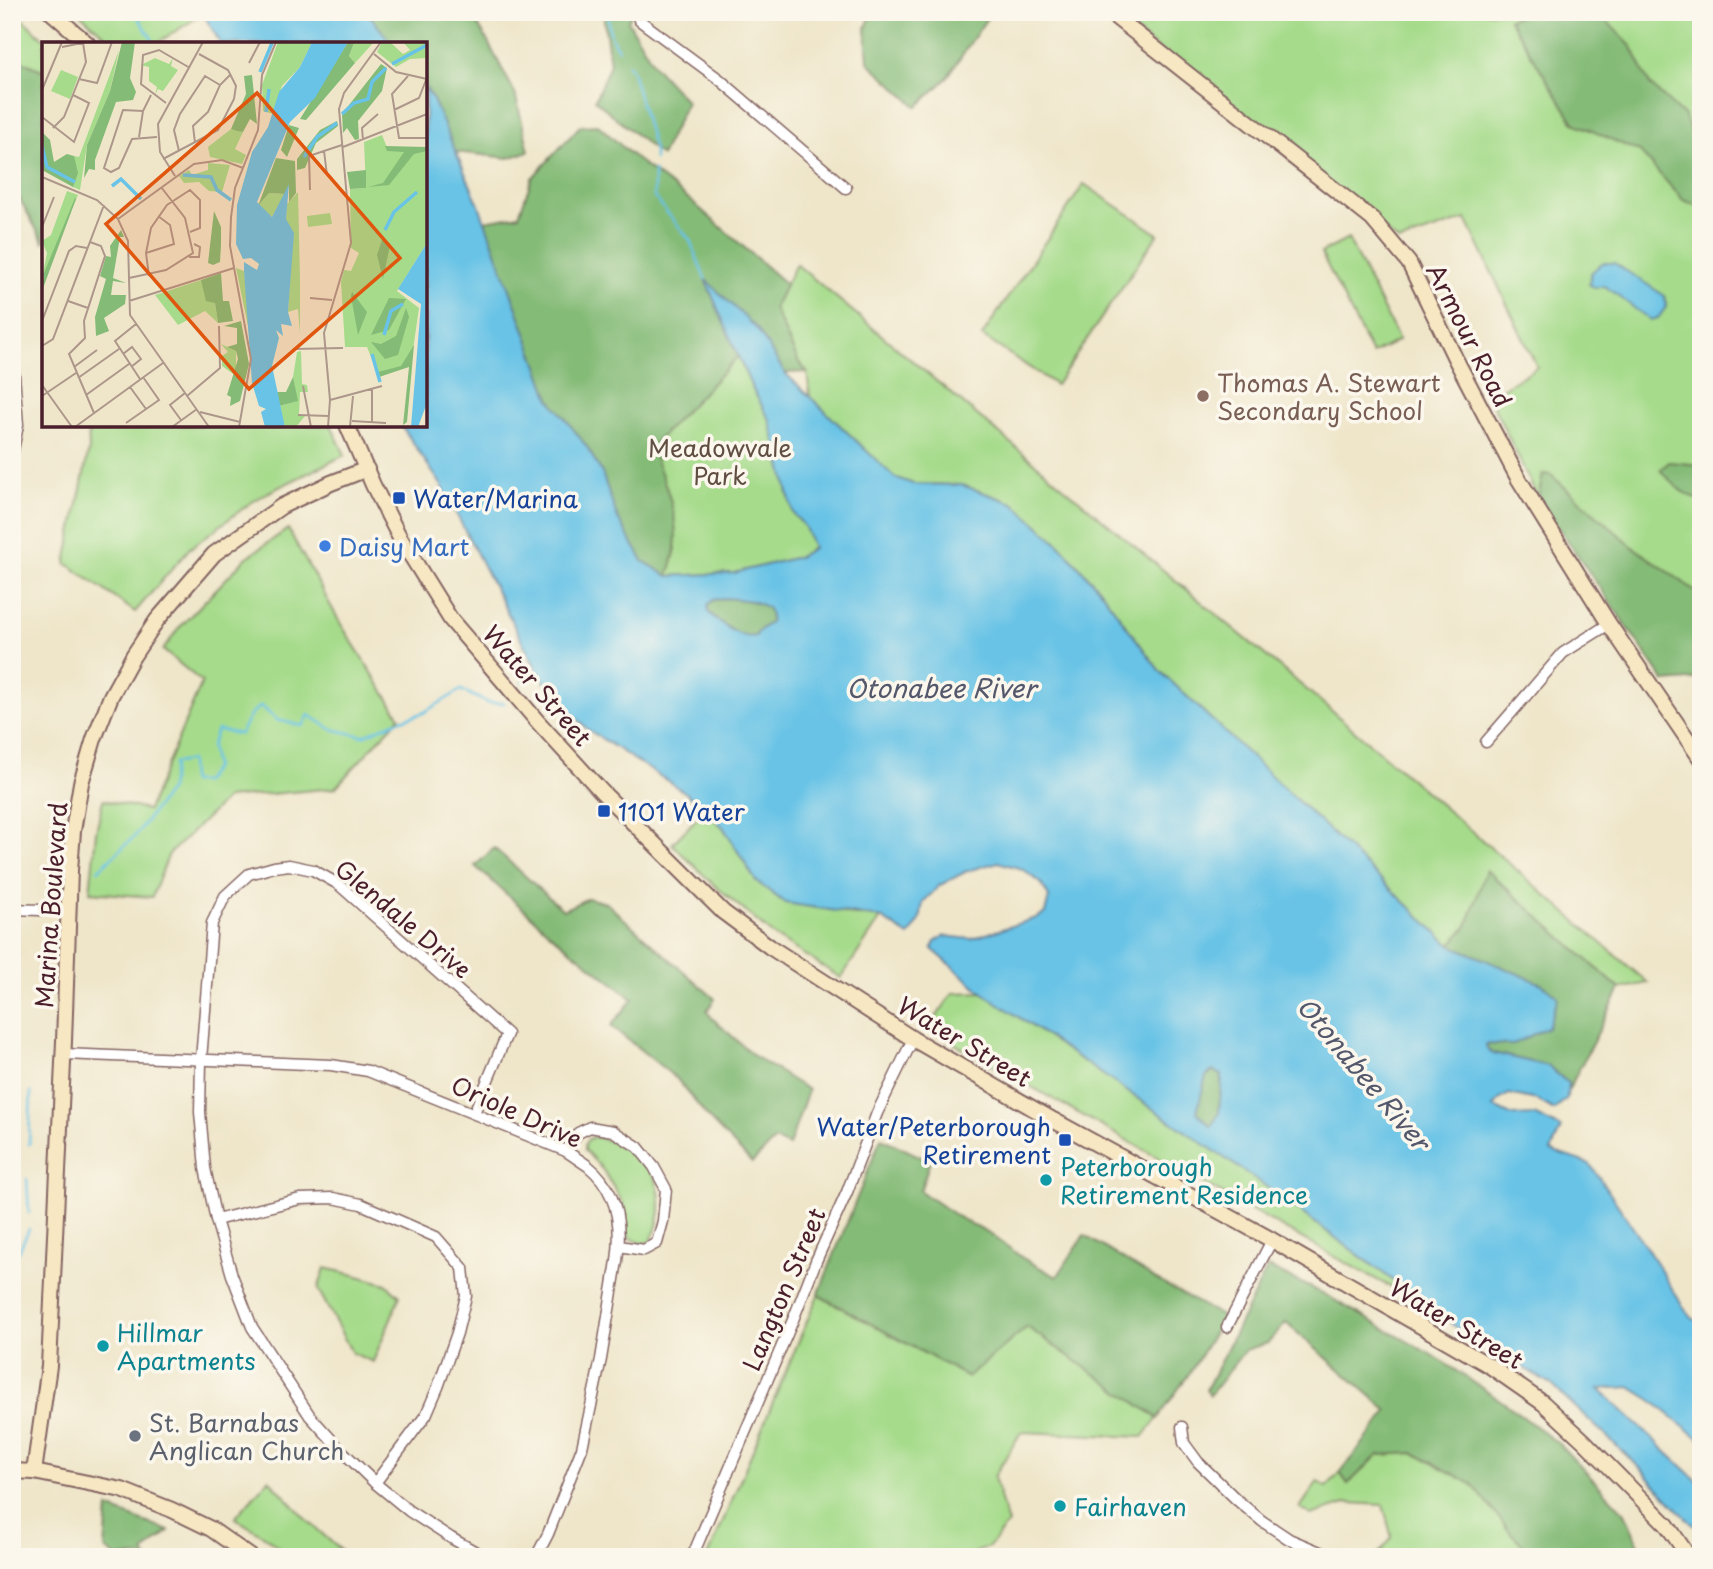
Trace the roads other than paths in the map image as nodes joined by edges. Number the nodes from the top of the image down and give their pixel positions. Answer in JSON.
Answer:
{"nodes":[{"id":1,"x":51,"y":12,"type":"edge"},
{"id":2,"x":1109,"y":12,"type":"edge"},
{"id":3,"x":641,"y":16,"type":"edge"},
{"id":4,"x":86,"y":42,"type":"edge"},
{"id":5,"x":846,"y":188,"type":"dead end"},
{"id":6,"x":12,"y":350,"type":"edge"},
{"id":7,"x":348,"y":427,"type":"edge"},
{"id":8,"x":12,"y":455,"type":"edge"},
{"id":9,"x":367,"y":469,"type":"junction"},
{"id":10,"x":1609,"y":624,"type":"junction"},
{"id":11,"x":1486,"y":742,"type":"dead end"},
{"id":12,"x":1701,"y":759,"type":"edge"},
{"id":13,"x":12,"y":909,"type":"edge"},
{"id":14,"x":68,"y":911,"type":"junction"},
{"id":15,"x":913,"y":1039,"type":"junction"},
{"id":16,"x":63,"y":1054,"type":"junction"},
{"id":17,"x":201,"y":1060,"type":"junction"},
{"id":18,"x":474,"y":1113,"type":"junction"},
{"id":19,"x":566,"y":1151,"type":"junction"},
{"id":20,"x":216,"y":1220,"type":"junction"},
{"id":21,"x":1272,"y":1240,"type":"junction"},
{"id":22,"x":620,"y":1246,"type":"junction"},
{"id":23,"x":1227,"y":1327,"type":"dead end"},
{"id":24,"x":1182,"y":1427,"type":"dead end"},
{"id":25,"x":12,"y":1471,"type":"edge"},
{"id":26,"x":34,"y":1472,"type":"junction"},
{"id":27,"x":375,"y":1483,"type":"junction"},
{"id":28,"x":251,"y":1557,"type":"edge"},
{"id":29,"x":485,"y":1557,"type":"edge"},
{"id":30,"x":536,"y":1557,"type":"edge"},
{"id":31,"x":692,"y":1557,"type":"edge"},
{"id":32,"x":1332,"y":1557,"type":"edge"},
{"id":33,"x":1689,"y":1557,"type":"edge"}],
"edges":[{"from":1,"to":4,"type":"main road"},
{"from":2,"to":10,"type":"main road","name":"Armour Road"},
{"from":3,"to":5,"type":"street"},
{"from":6,"to":8,"type":"street"},
{"from":7,"to":9,"type":"main road","name":"Water Street"},
{"from":9,"to":14,"type":"main road","name":"Marina Boulevard"},
{"from":9,"to":15,"type":"main road","name":"Water Street"},
{"from":10,"to":11,"type":"street"},
{"from":10,"to":12,"type":"main road","name":"Armour Road"},
{"from":13,"to":14,"type":"street"},
{"from":14,"to":16,"type":"main road","name":"Marina Boulevard"},
{"from":15,"to":21,"type":"main road","name":"Water Street"},
{"from":15,"to":31,"type":"street","name":"Langton Street"},
{"from":16,"to":17,"type":"street","name":"Oriole Drive"},
{"from":16,"to":26,"type":"main road","name":"Marina Boulevard"},
{"from":17,"to":18,"type":"street","name":"Oriole Drive"},
{"from":17,"to":18,"type":"street","name":"Glendale Drive"},
{"from":17,"to":20,"type":"street"},
{"from":18,"to":19,"type":"street","name":"Oriole Drive"},
{"from":19,"to":22,"type":"street","name":"Oriole Drive"},
{"from":19,"to":22,"type":"street"},
{"from":20,"to":27,"type":"street"},
{"from":20,"to":27,"type":"street"},
{"from":21,"to":23,"type":"street"},
{"from":21,"to":33,"type":"main road","name":"Water Street"},
{"from":22,"to":30,"type":"street","name":"Oriole Drive"},
{"from":24,"to":32,"type":"street"},
{"from":25,"to":26,"type":"main road"},
{"from":26,"to":28,"type":"main road"},
{"from":27,"to":29,"type":"street"}]}
